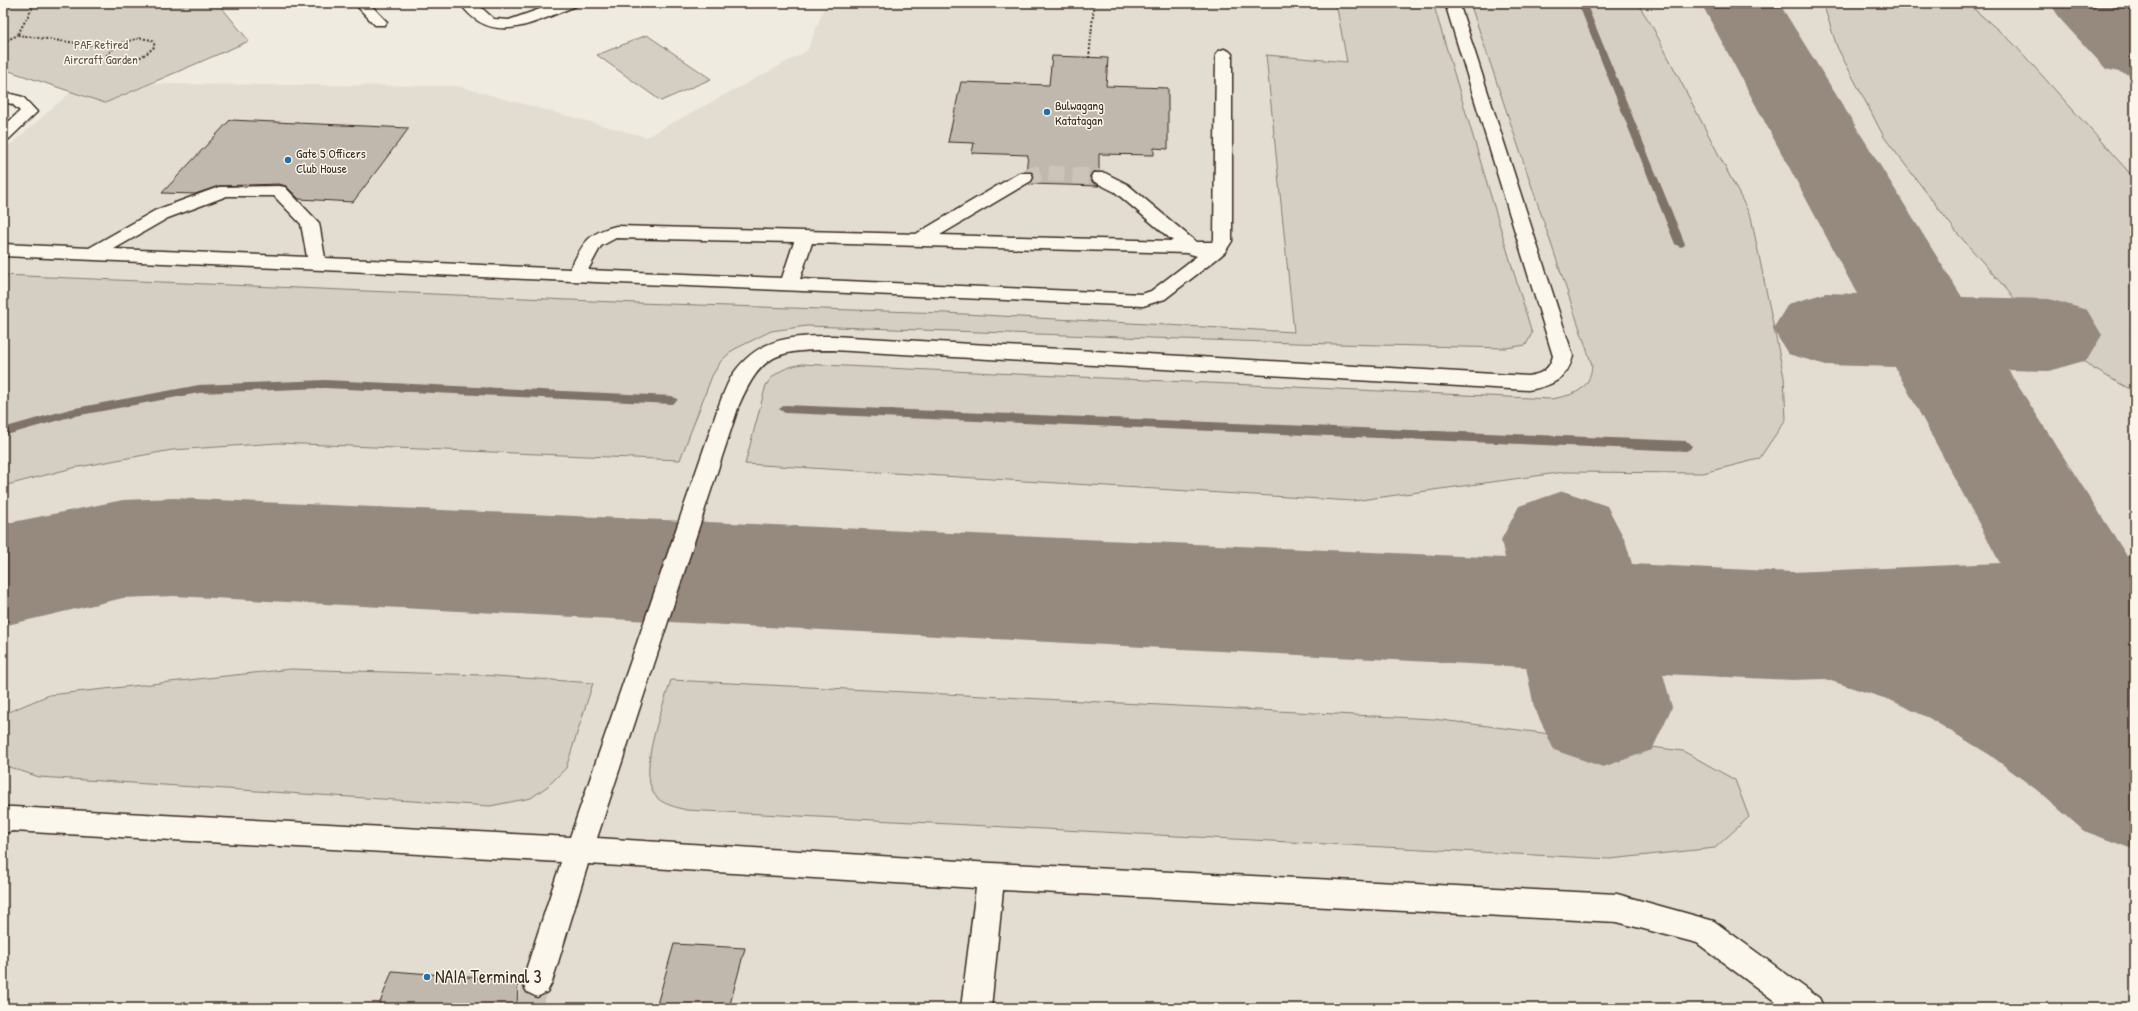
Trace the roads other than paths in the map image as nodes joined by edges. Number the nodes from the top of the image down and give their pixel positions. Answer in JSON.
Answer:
{"nodes":[{"id":1,"x":361,"y":3,"type":"edge"},
{"id":2,"x":467,"y":3,"type":"edge"},
{"id":3,"x":571,"y":3,"type":"edge"},
{"id":4,"x":1452,"y":3,"type":"edge"},
{"id":5,"x":380,"y":22,"type":"dead end"},
{"id":6,"x":1224,"y":54,"type":"dead end"},
{"id":7,"x":3,"y":97,"type":"edge"},
{"id":8,"x":3,"y":136,"type":"edge"},
{"id":9,"x":1025,"y":177,"type":"tunnel mouth"},
{"id":10,"x":1099,"y":177,"type":"tunnel mouth"},
{"id":11,"x":805,"y":237,"type":"junction"},
{"id":12,"x":919,"y":240,"type":"junction"},
{"id":13,"x":1193,"y":247,"type":"junction"},
{"id":14,"x":1219,"y":248,"type":"junction"},
{"id":15,"x":3,"y":250,"type":"edge"},
{"id":16,"x":92,"y":254,"type":"junction"},
{"id":17,"x":317,"y":263,"type":"junction"},
{"id":18,"x":1191,"y":271,"type":"junction"},
{"id":19,"x":576,"y":275,"type":"junction"},
{"id":20,"x":789,"y":284,"type":"junction"},
{"id":21,"x":3,"y":820,"type":"edge"},
{"id":22,"x":579,"y":850,"type":"junction"},
{"id":23,"x":991,"y":876,"type":"junction"},
{"id":24,"x":537,"y":982,"type":"tunnel mouth"},
{"id":25,"x":976,"y":1008,"type":"edge"},
{"id":26,"x":1809,"y":1008,"type":"edge"}],
"edges":[{"from":1,"to":5,"type":"lane"},
{"from":2,"to":3,"type":"lane"},
{"from":4,"to":22,"type":"lane"},
{"from":6,"to":14,"type":"lane"},
{"from":7,"to":8,"type":"lane"},
{"from":9,"to":12,"type":"lane"},
{"from":10,"to":13,"type":"lane"},
{"from":11,"to":12,"type":"lane"},
{"from":11,"to":19,"type":"lane"},
{"from":11,"to":20,"type":"lane"},
{"from":12,"to":13,"type":"lane"},
{"from":13,"to":14,"type":"lane"},
{"from":13,"to":18,"type":"lane"},
{"from":14,"to":18,"type":"lane"},
{"from":15,"to":16,"type":"lane"},
{"from":16,"to":17,"type":"lane"},
{"from":16,"to":17,"type":"lane"},
{"from":17,"to":19,"type":"lane"},
{"from":18,"to":20,"type":"lane"},
{"from":19,"to":20,"type":"lane"},
{"from":21,"to":22,"type":"lane"},
{"from":22,"to":23,"type":"lane"},
{"from":22,"to":24,"type":"lane"},
{"from":23,"to":25,"type":"lane"},
{"from":23,"to":26,"type":"lane"}]}
